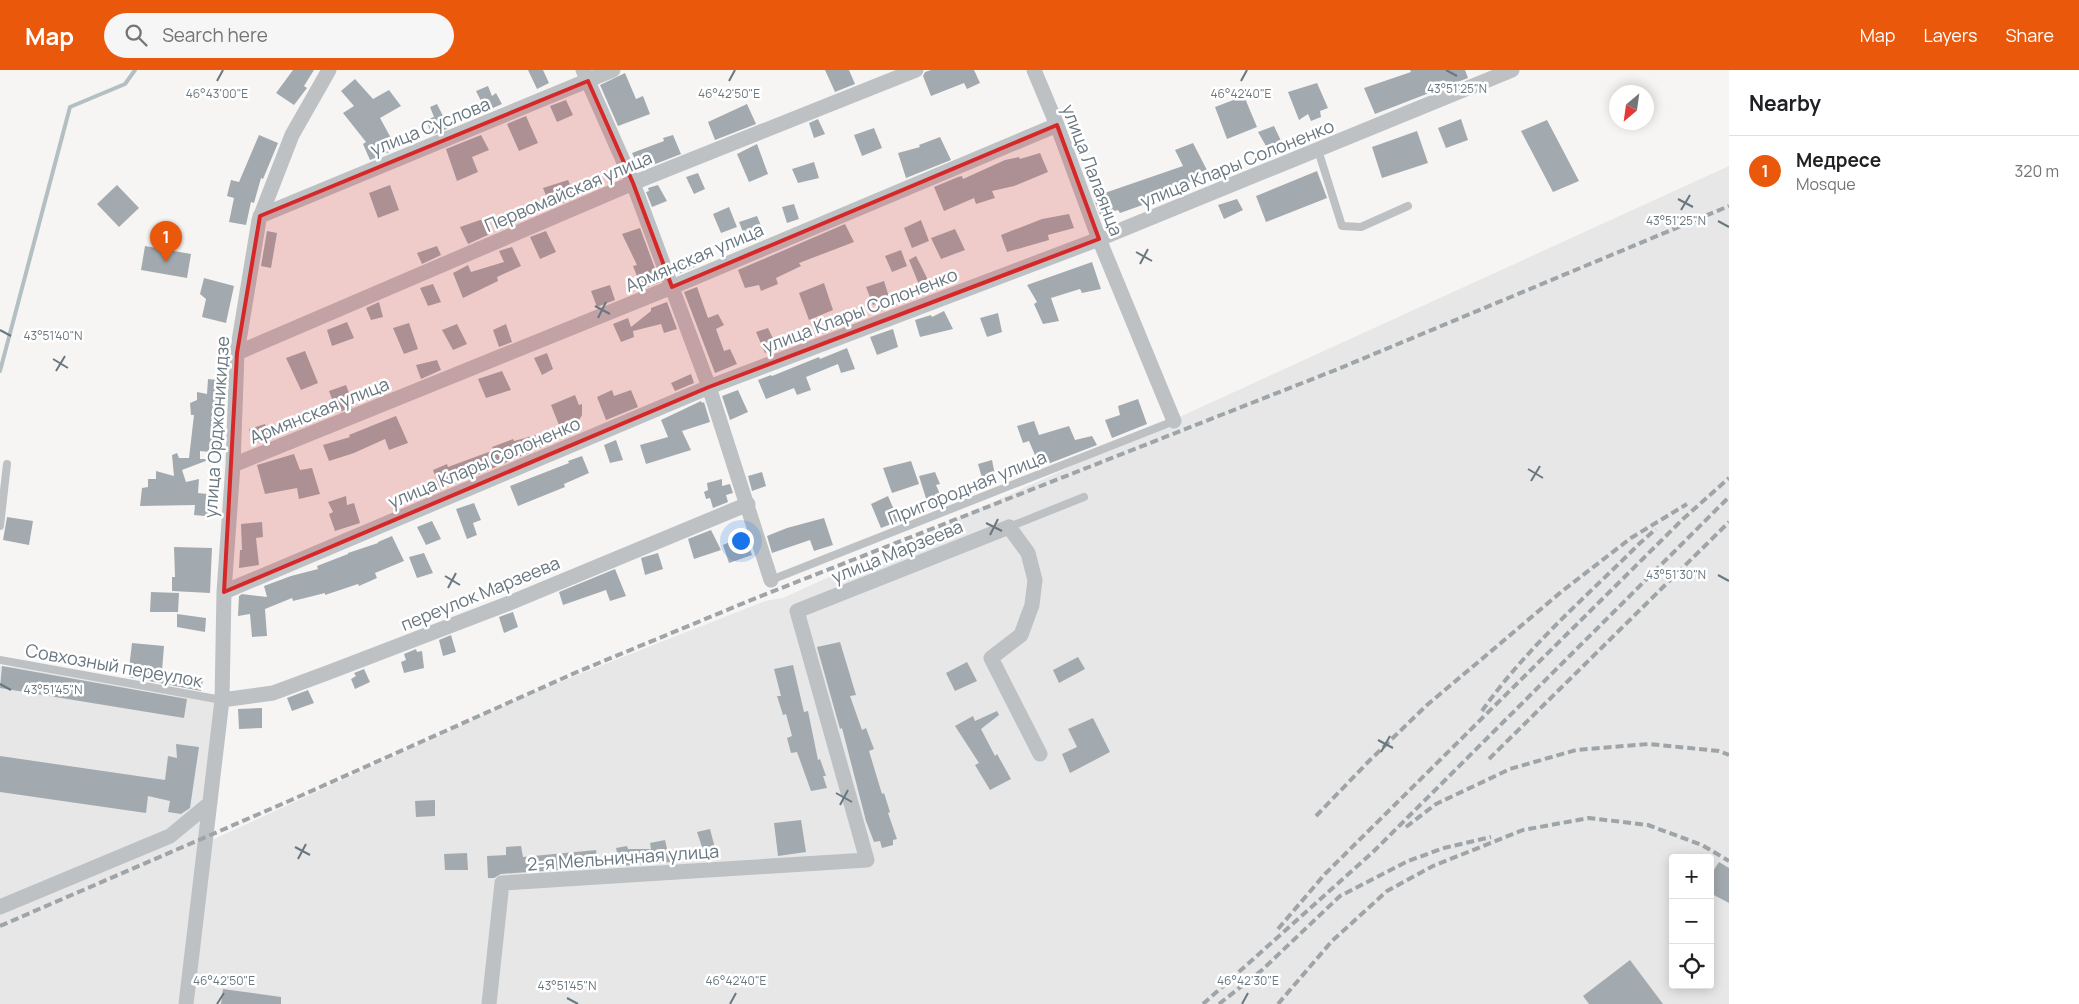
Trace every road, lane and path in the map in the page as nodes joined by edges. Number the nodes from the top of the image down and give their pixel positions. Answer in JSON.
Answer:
{"nodes":[{"id":1,"x":329,"y":70,"type":"edge"},
{"id":2,"x":613,"y":70,"type":"edge"},
{"id":3,"x":916,"y":70,"type":"edge"},
{"id":4,"x":1034,"y":70,"type":"edge"},
{"id":5,"x":1512,"y":70,"type":"edge"},
{"id":6,"x":585,"y":75,"type":"edge"},
{"id":7,"x":1476,"y":76,"type":"edge"},
{"id":8,"x":1057,"y":125,"type":"junction"},
{"id":9,"x":1318,"y":150,"type":"junction"},
{"id":10,"x":633,"y":183,"type":"junction"},
{"id":11,"x":1408,"y":206,"type":"dead end"},
{"id":12,"x":260,"y":216,"type":"junction"},
{"id":13,"x":1099,"y":240,"type":"junction"},
{"id":14,"x":672,"y":287,"type":"junction"},
{"id":15,"x":237,"y":354,"type":"junction"},
{"id":16,"x":709,"y":387,"type":"junction"},
{"id":17,"x":1174,"y":421,"type":"joint"},
{"id":18,"x":7,"y":464,"type":"dead end"},
{"id":19,"x":233,"y":465,"type":"junction"},
{"id":20,"x":1084,"y":498,"type":"dead end"},
{"id":21,"x":748,"y":504,"type":"junction"},
{"id":22,"x":0,"y":526,"type":"edge"},
{"id":23,"x":1009,"y":528,"type":"junction"},
{"id":24,"x":771,"y":580,"type":"joint"},
{"id":25,"x":224,"y":592,"type":"junction"},
{"id":26,"x":0,"y":660,"type":"edge"},
{"id":27,"x":222,"y":700,"type":"junction"},
{"id":28,"x":1040,"y":754,"type":"dead end"},
{"id":29,"x":210,"y":802,"type":"junction"},
{"id":30,"x":867,"y":860,"type":"joint"},
{"id":31,"x":0,"y":907,"type":"edge"},
{"id":32,"x":186,"y":1004,"type":"edge"},
{"id":33,"x":489,"y":1004,"type":"edge"}],
"edges":[{"from":1,"to":12,"type":"street","name":"улица Орджоникидзе"},
{"from":2,"to":6,"type":"street","name":"улица Суслова"},
{"from":3,"to":10,"type":"street","name":"Первомайская улица"},
{"from":4,"to":8,"type":"street","name":"улица Лалаянца"},
{"from":5,"to":7,"type":"street","name":"улица Клары Солоненко"},
{"from":6,"to":10,"type":"street"},
{"from":6,"to":12,"type":"street","name":"улица Суслова"},
{"from":7,"to":9,"type":"street","name":"улица Клары Солоненко"},
{"from":8,"to":13,"type":"street","name":"улица Лалаянца"},
{"from":8,"to":14,"type":"street","name":"Армянская улица"},
{"from":9,"to":11,"type":"lane"},
{"from":9,"to":13,"type":"street","name":"улица Клары Солоненко"},
{"from":10,"to":14,"type":"street"},
{"from":10,"to":15,"type":"street","name":"Первомайская улица"},
{"from":12,"to":15,"type":"street","name":"улица Орджоникидзе"},
{"from":13,"to":16,"type":"street","name":"улица Клары Солоненко"},
{"from":13,"to":17,"type":"street","name":"улица Лалаянца"},
{"from":14,"to":16,"type":"street"},
{"from":14,"to":19,"type":"street","name":"Армянская улица"},
{"from":15,"to":19,"type":"street","name":"улица Орджоникидзе"},
{"from":16,"to":21,"type":"street"},
{"from":16,"to":25,"type":"street","name":"улица Клары Солоненко"},
{"from":17,"to":24,"type":"lane","name":"Пригородная улица"},
{"from":18,"to":22,"type":"lane"},
{"from":19,"to":25,"type":"street","name":"улица Орджоникидзе"},
{"from":20,"to":23,"type":"lane"},
{"from":21,"to":24,"type":"street"},
{"from":21,"to":27,"type":"street","name":"переулок Марзеева"},
{"from":23,"to":28,"type":"street"},
{"from":23,"to":30,"type":"street","name":"улица Марзеева"},
{"from":25,"to":27,"type":"street","name":"улица Орджоникидзе"},
{"from":26,"to":27,"type":"lane","name":"Совхозный переулок"},
{"from":27,"to":29,"type":"street","name":"улица Орджоникидзе"},
{"from":29,"to":31,"type":"street"},
{"from":29,"to":32,"type":"street","name":"улица Орджоникидзе"},
{"from":30,"to":33,"type":"street","name":"2-я Мельничная улица"}]}
